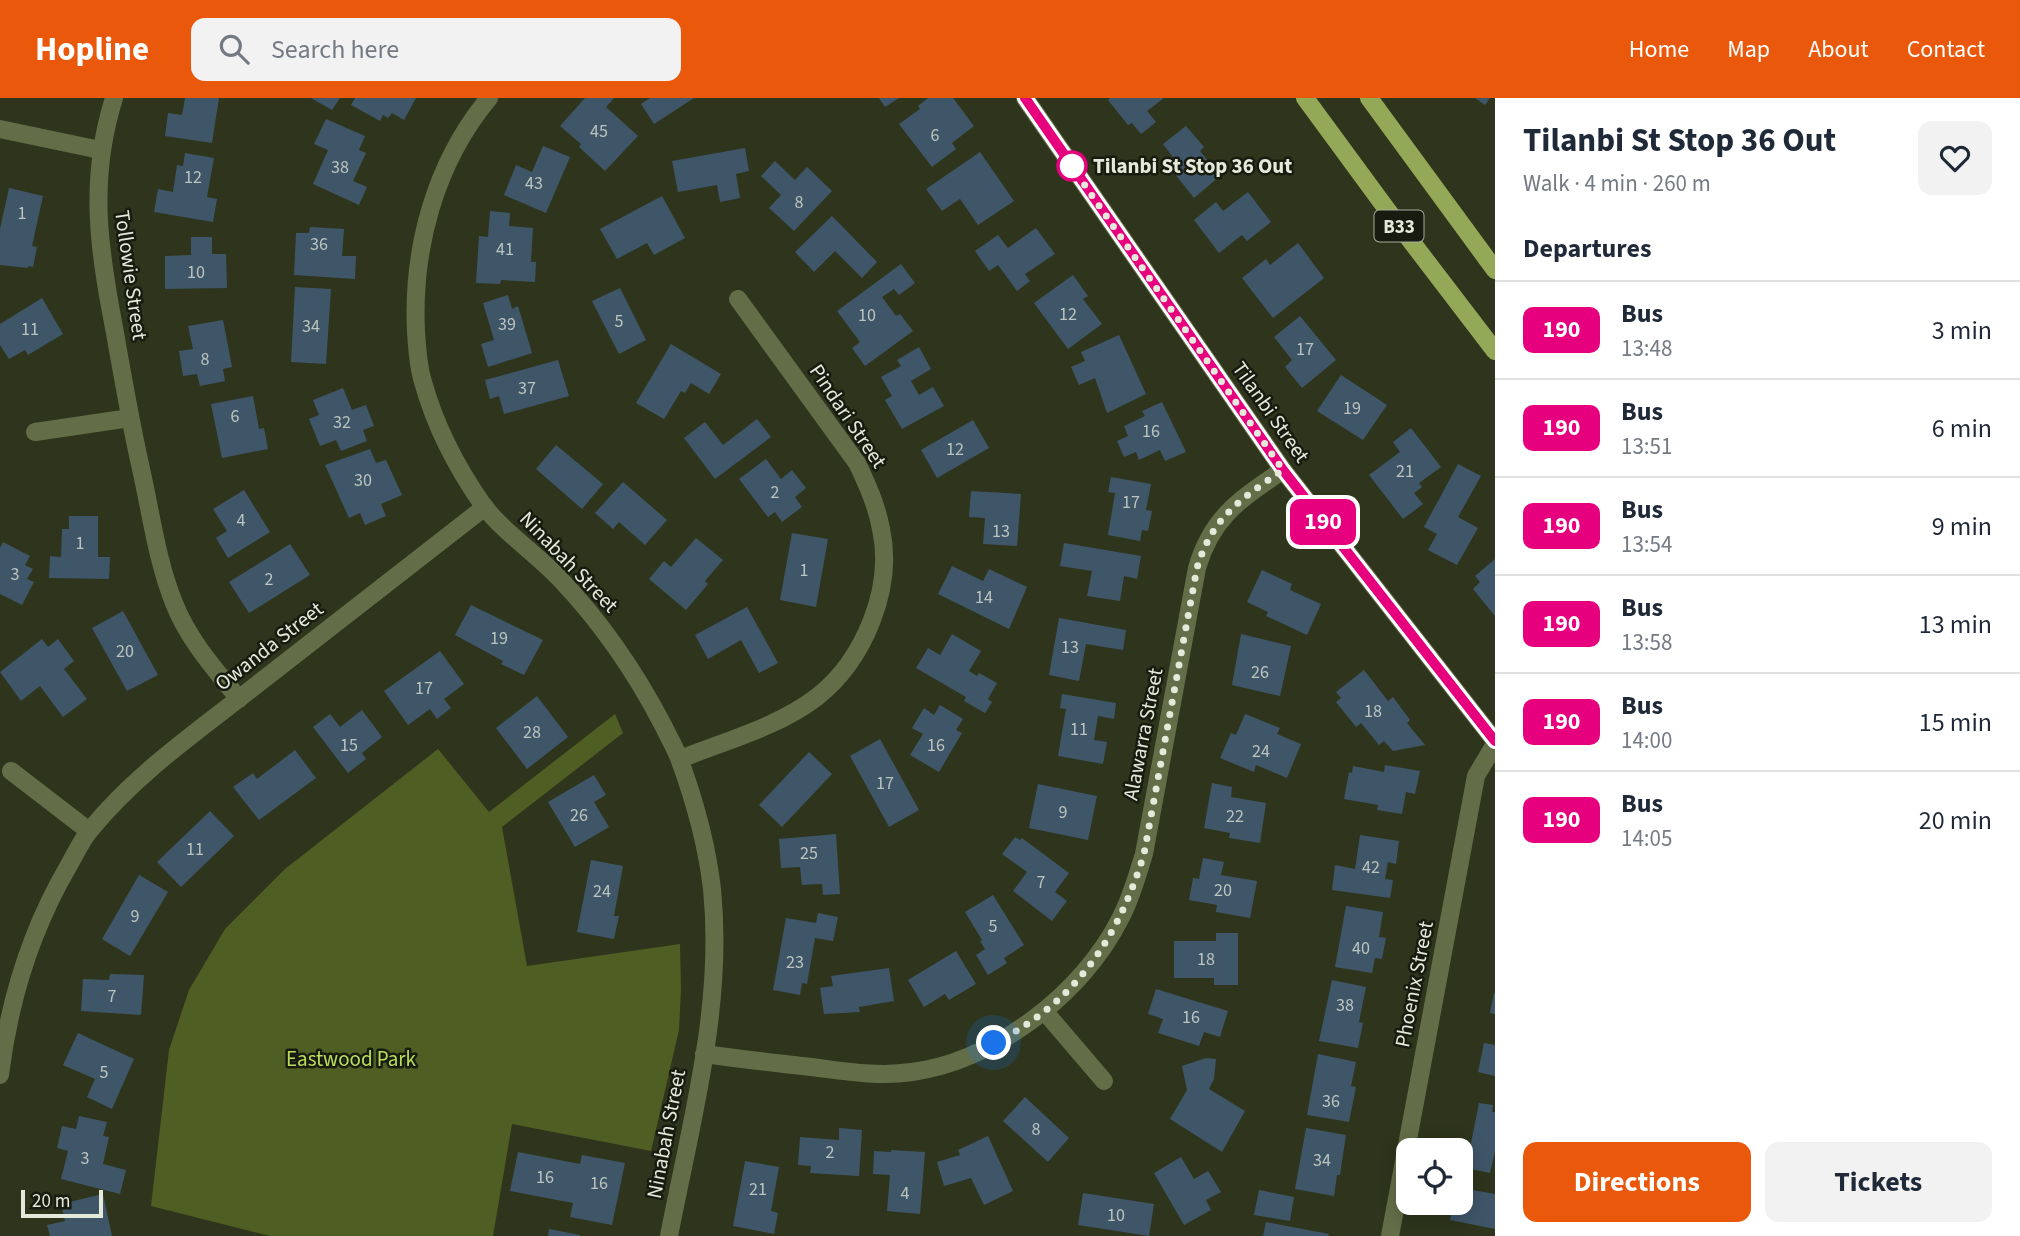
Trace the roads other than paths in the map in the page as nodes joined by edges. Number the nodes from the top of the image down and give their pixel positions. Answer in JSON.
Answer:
{"nodes":[{"id":1,"x":114,"y":98,"type":"edge"},
{"id":2,"x":489,"y":98,"type":"edge"},
{"id":3,"x":1025,"y":98,"type":"edge"},
{"id":4,"x":1305,"y":98,"type":"edge"},
{"id":5,"x":1369,"y":98,"type":"edge"},
{"id":6,"x":0,"y":129,"type":"edge"},
{"id":7,"x":100,"y":150,"type":"junction"},
{"id":8,"x":1495,"y":270,"type":"edge"},
{"id":9,"x":738,"y":299,"type":"dead end"},
{"id":10,"x":1495,"y":351,"type":"edge"},
{"id":11,"x":130,"y":418,"type":"junction"},
{"id":12,"x":35,"y":432,"type":"dead end"},
{"id":13,"x":1283,"y":470,"type":"junction"},
{"id":14,"x":485,"y":507,"type":"junction"},
{"id":15,"x":239,"y":699,"type":"junction"},
{"id":16,"x":1495,"y":743,"type":"edge"},
{"id":17,"x":680,"y":759,"type":"junction"},
{"id":18,"x":11,"y":771,"type":"dead end"},
{"id":19,"x":89,"y":831,"type":"junction"},
{"id":20,"x":1045,"y":1012,"type":"junction"},
{"id":21,"x":705,"y":1054,"type":"junction"},
{"id":22,"x":0,"y":1075,"type":"edge"},
{"id":23,"x":1104,"y":1081,"type":"dead end"},
{"id":24,"x":670,"y":1236,"type":"edge"},
{"id":25,"x":1390,"y":1236,"type":"edge"}],
"edges":[{"from":1,"to":7,"type":"street","name":"Tollowie Street"},
{"from":2,"to":14,"type":"street","name":"Ninabah Street"},
{"from":3,"to":13,"type":"street","name":"Tilanbi Street"},
{"from":4,"to":10,"type":"main road","number":"B33"},
{"from":5,"to":8,"type":"main road","number":"B33"},
{"from":6,"to":7,"type":"street"},
{"from":7,"to":11,"type":"street","name":"Tollowie Street"},
{"from":9,"to":17,"type":"street","name":"Pindari Street"},
{"from":11,"to":12,"type":"street"},
{"from":11,"to":15,"type":"street","name":"Tollowie Street"},
{"from":13,"to":16,"type":"street","name":"Tilanbi Street"},
{"from":13,"to":20,"type":"street","name":"Alawarra Street"},
{"from":14,"to":15,"type":"street","name":"Owanda Street"},
{"from":14,"to":17,"type":"street","name":"Ninabah Street"},
{"from":15,"to":19,"type":"street","name":"Owanda Street"},
{"from":16,"to":25,"type":"street","name":"Phoenix Street"},
{"from":17,"to":21,"type":"street","name":"Ninabah Street"},
{"from":18,"to":19,"type":"street"},
{"from":19,"to":22,"type":"street","name":"Owanda Street"},
{"from":20,"to":21,"type":"street","name":"Alawarra Street"},
{"from":20,"to":23,"type":"street"},
{"from":21,"to":24,"type":"street","name":"Ninabah Street"}]}
